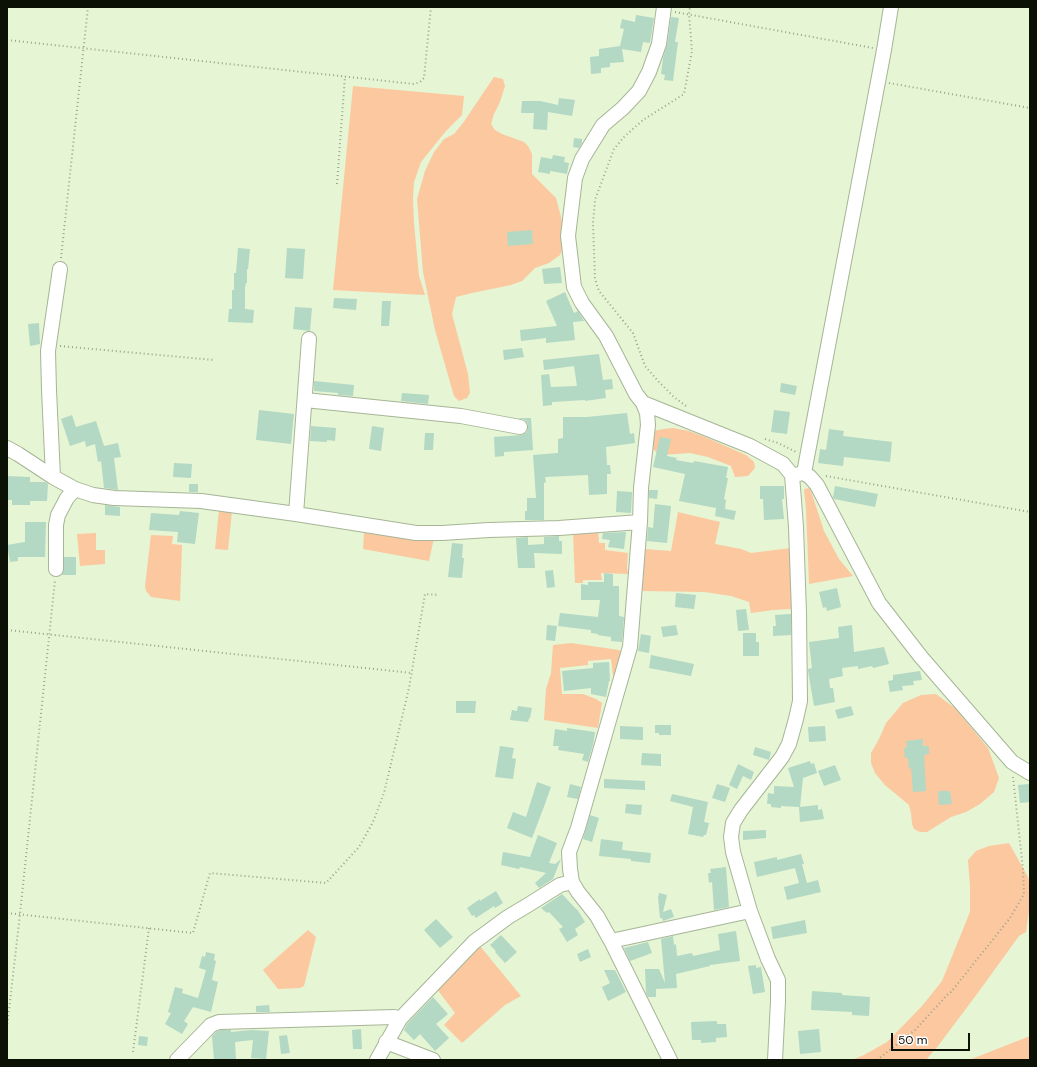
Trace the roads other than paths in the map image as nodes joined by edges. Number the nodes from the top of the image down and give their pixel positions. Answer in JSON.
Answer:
{"nodes":[{"id":1,"x":891,"y":7,"type":"edge"},
{"id":2,"x":663,"y":8,"type":"edge"},
{"id":3,"x":60,"y":269,"type":"road end"},
{"id":4,"x":309,"y":339,"type":"dead end"},
{"id":5,"x":305,"y":400,"type":"junction"},
{"id":6,"x":643,"y":403,"type":"junction"},
{"id":7,"x":520,"y":427,"type":"dead end"},
{"id":8,"x":7,"y":448,"type":"edge"},
{"id":9,"x":798,"y":474,"type":"junction"},
{"id":10,"x":53,"y":477,"type":"junction"},
{"id":11,"x":75,"y":489,"type":"junction"},
{"id":12,"x":296,"y":514,"type":"junction"},
{"id":13,"x":640,"y":522,"type":"junction"},
{"id":14,"x":56,"y":569,"type":"road end"},
{"id":15,"x":1030,"y":773,"type":"edge"},
{"id":16,"x":572,"y":882,"type":"junction"},
{"id":17,"x":750,"y":911,"type":"junction"},
{"id":18,"x":610,"y":941,"type":"junction"},
{"id":19,"x":400,"y":1019,"type":"junction"},
{"id":20,"x":386,"y":1042,"type":"junction"},
{"id":21,"x":177,"y":1060,"type":"edge"},
{"id":22,"x":377,"y":1060,"type":"edge"},
{"id":23,"x":433,"y":1060,"type":"edge"},
{"id":24,"x":670,"y":1060,"type":"edge"},
{"id":25,"x":775,"y":1060,"type":"edge"}],
"edges":[{"from":1,"to":9,"type":"street"},
{"from":2,"to":6,"type":"street"},
{"from":3,"to":10,"type":"street"},
{"from":4,"to":5,"type":"street"},
{"from":5,"to":7,"type":"street"},
{"from":5,"to":12,"type":"street"},
{"from":6,"to":9,"type":"street"},
{"from":6,"to":13,"type":"street"},
{"from":8,"to":10,"type":"street"},
{"from":9,"to":15,"type":"street"},
{"from":9,"to":17,"type":"street"},
{"from":10,"to":11,"type":"street"},
{"from":11,"to":12,"type":"street"},
{"from":11,"to":14,"type":"street"},
{"from":12,"to":13,"type":"street"},
{"from":13,"to":16,"type":"street"},
{"from":16,"to":18,"type":"street"},
{"from":16,"to":19,"type":"street"},
{"from":17,"to":18,"type":"street"},
{"from":17,"to":25,"type":"street"},
{"from":18,"to":24,"type":"street"},
{"from":19,"to":20,"type":"street"},
{"from":19,"to":21,"type":"street"},
{"from":20,"to":22,"type":"street"},
{"from":20,"to":23,"type":"street"}]}
